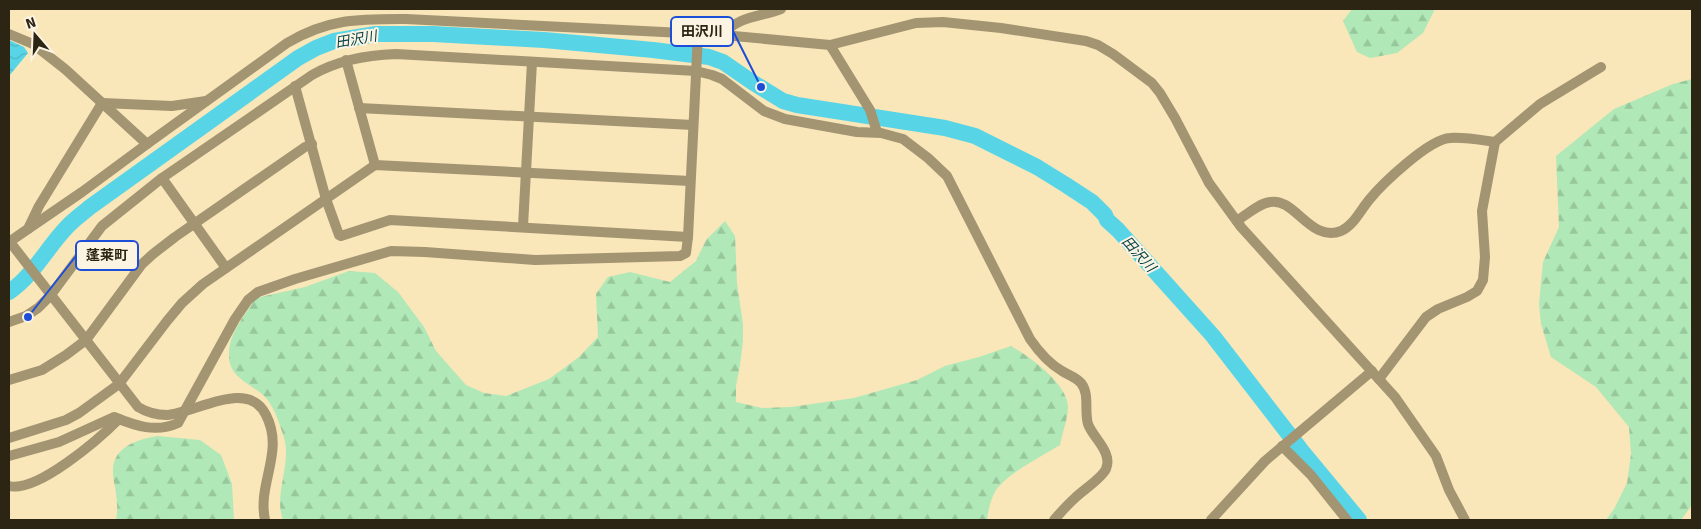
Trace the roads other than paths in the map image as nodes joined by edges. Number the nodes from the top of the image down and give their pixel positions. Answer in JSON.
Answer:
{"nodes":[{"id":1,"x":781,"y":9,"type":"edge"},
{"id":2,"x":9,"y":34,"type":"edge"},
{"id":3,"x":698,"y":34,"type":"junction"},
{"id":4,"x":722,"y":35,"type":"junction"},
{"id":5,"x":830,"y":45,"type":"junction"},
{"id":6,"x":346,"y":60,"type":"junction"},
{"id":7,"x":532,"y":62,"type":"junction"},
{"id":8,"x":1601,"y":67,"type":"dead end"},
{"id":9,"x":696,"y":71,"type":"junction"},
{"id":10,"x":295,"y":86,"type":"junction"},
{"id":11,"x":207,"y":101,"type":"junction"},
{"id":12,"x":102,"y":103,"type":"junction"},
{"id":13,"x":359,"y":108,"type":"junction"},
{"id":14,"x":530,"y":118,"type":"junction"},
{"id":15,"x":693,"y":125,"type":"junction"},
{"id":16,"x":877,"y":128,"type":"junction"},
{"id":17,"x":1495,"y":142,"type":"junction"},
{"id":18,"x":147,"y":144,"type":"junction"},
{"id":19,"x":312,"y":144,"type":"junction"},
{"id":20,"x":375,"y":165,"type":"junction"},
{"id":21,"x":526,"y":172,"type":"junction"},
{"id":22,"x":162,"y":178,"type":"junction"},
{"id":23,"x":690,"y":181,"type":"junction"},
{"id":24,"x":326,"y":199,"type":"junction"},
{"id":25,"x":1237,"y":221,"type":"junction"},
{"id":26,"x":194,"y":225,"type":"junction"},
{"id":27,"x":523,"y":226,"type":"junction"},
{"id":28,"x":28,"y":229,"type":"junction"},
{"id":29,"x":688,"y":237,"type":"junction"},
{"id":30,"x":9,"y":242,"type":"edge"},
{"id":31,"x":226,"y":268,"type":"junction"},
{"id":32,"x":50,"y":296,"type":"junction"},
{"id":33,"x":9,"y":322,"type":"edge"},
{"id":34,"x":86,"y":340,"type":"junction"},
{"id":35,"x":1372,"y":371,"type":"junction"},
{"id":36,"x":1379,"y":379,"type":"junction"},
{"id":37,"x":9,"y":380,"type":"edge"},
{"id":38,"x":119,"y":384,"type":"junction"},
{"id":39,"x":186,"y":411,"type":"junction"},
{"id":40,"x":119,"y":419,"type":"junction"},
{"id":41,"x":9,"y":438,"type":"edge"},
{"id":42,"x":1282,"y":446,"type":"junction"},
{"id":43,"x":9,"y":456,"type":"edge"},
{"id":44,"x":9,"y":486,"type":"edge"},
{"id":45,"x":1060,"y":518,"type":"edge"},
{"id":46,"x":265,"y":520,"type":"edge"},
{"id":47,"x":1211,"y":520,"type":"edge"},
{"id":48,"x":1347,"y":520,"type":"edge"},
{"id":49,"x":1465,"y":520,"type":"edge"}],
"edges":[{"from":1,"to":4,"type":"street"},
{"from":2,"to":12,"type":"street"},
{"from":3,"to":4,"type":"street"},
{"from":3,"to":9,"type":"street"},
{"from":3,"to":11,"type":"street"},
{"from":4,"to":5,"type":"street"},
{"from":5,"to":16,"type":"street"},
{"from":5,"to":25,"type":"street"},
{"from":6,"to":7,"type":"street"},
{"from":6,"to":10,"type":"street"},
{"from":6,"to":13,"type":"street"},
{"from":7,"to":9,"type":"street"},
{"from":7,"to":14,"type":"street"},
{"from":8,"to":17,"type":"street"},
{"from":9,"to":15,"type":"street"},
{"from":9,"to":16,"type":"street"},
{"from":10,"to":19,"type":"street"},
{"from":10,"to":22,"type":"street"},
{"from":11,"to":12,"type":"street"},
{"from":11,"to":18,"type":"street"},
{"from":12,"to":18,"type":"street"},
{"from":12,"to":28,"type":"street"},
{"from":13,"to":14,"type":"street"},
{"from":13,"to":20,"type":"street"},
{"from":14,"to":15,"type":"street"},
{"from":14,"to":21,"type":"street"},
{"from":15,"to":23,"type":"street"},
{"from":16,"to":45,"type":"street"},
{"from":17,"to":25,"type":"street"},
{"from":17,"to":36,"type":"street"},
{"from":18,"to":28,"type":"street"},
{"from":19,"to":24,"type":"street"},
{"from":19,"to":26,"type":"street"},
{"from":20,"to":21,"type":"street"},
{"from":20,"to":24,"type":"street"},
{"from":21,"to":23,"type":"street"},
{"from":21,"to":27,"type":"street"},
{"from":22,"to":26,"type":"street"},
{"from":22,"to":32,"type":"street"},
{"from":23,"to":29,"type":"street"},
{"from":24,"to":27,"type":"street"},
{"from":24,"to":31,"type":"street"},
{"from":25,"to":35,"type":"street"},
{"from":26,"to":31,"type":"street"},
{"from":26,"to":34,"type":"street"},
{"from":27,"to":29,"type":"street"},
{"from":28,"to":30,"type":"street"},
{"from":29,"to":39,"type":"street"},
{"from":30,"to":32,"type":"street"},
{"from":31,"to":38,"type":"street"},
{"from":32,"to":33,"type":"street"},
{"from":32,"to":34,"type":"street"},
{"from":34,"to":37,"type":"street"},
{"from":34,"to":38,"type":"street"},
{"from":35,"to":36,"type":"street"},
{"from":35,"to":42,"type":"street"},
{"from":36,"to":49,"type":"street"},
{"from":38,"to":39,"type":"street"},
{"from":38,"to":41,"type":"street"},
{"from":39,"to":40,"type":"street"},
{"from":39,"to":46,"type":"street"},
{"from":40,"to":43,"type":"street"},
{"from":40,"to":44,"type":"street"},
{"from":42,"to":47,"type":"street"},
{"from":42,"to":48,"type":"street"}]}
